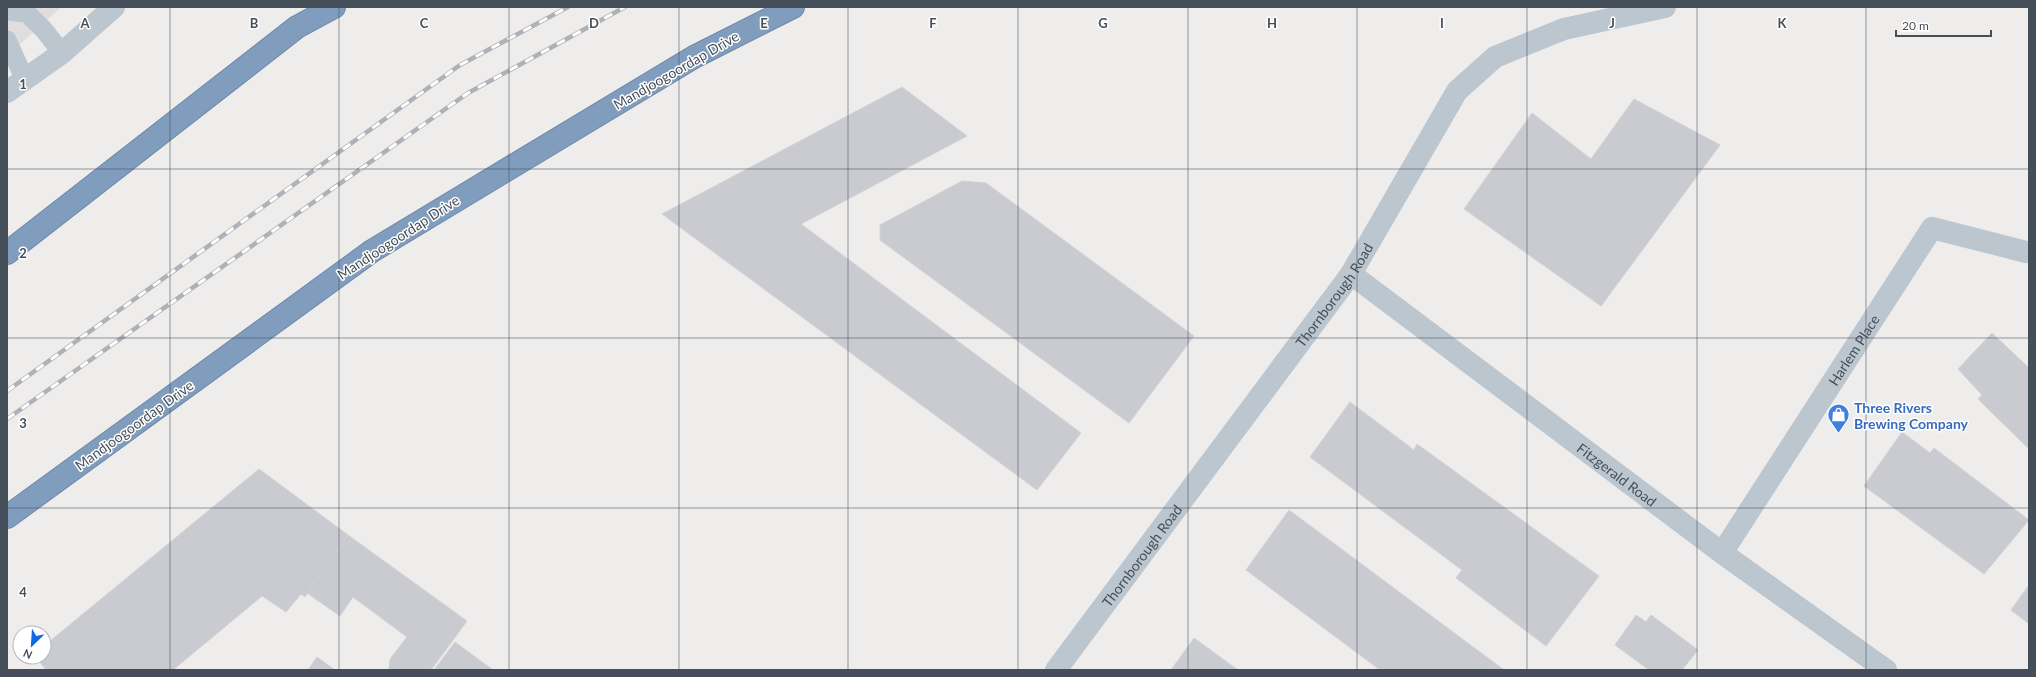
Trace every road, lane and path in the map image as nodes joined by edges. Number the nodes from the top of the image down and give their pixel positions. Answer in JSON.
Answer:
{"nodes":[{"id":1,"x":114,"y":7,"type":"edge"},
{"id":2,"x":334,"y":7,"type":"edge"},
{"id":3,"x":793,"y":7,"type":"edge"},
{"id":4,"x":1665,"y":7,"type":"edge"},
{"id":5,"x":7,"y":11,"type":"edge"},
{"id":6,"x":7,"y":40,"type":"edge"},
{"id":7,"x":62,"y":53,"type":"junction"},
{"id":8,"x":25,"y":80,"type":"junction"},
{"id":9,"x":7,"y":92,"type":"edge"},
{"id":10,"x":7,"y":252,"type":"edge"},
{"id":11,"x":2026,"y":252,"type":"dead end"},
{"id":12,"x":1351,"y":274,"type":"junction"},
{"id":13,"x":7,"y":517,"type":"edge"},
{"id":14,"x":1722,"y":553,"type":"junction"},
{"id":15,"x":1056,"y":670,"type":"edge"},
{"id":16,"x":1886,"y":670,"type":"edge"}],
"edges":[{"from":1,"to":7,"type":"street"},
{"from":2,"to":10,"type":"highway"},
{"from":3,"to":13,"type":"highway","name":"Mandjoogoordap Drive"},
{"from":4,"to":12,"type":"street","name":"Thornborough Road"},
{"from":5,"to":7,"type":"lane"},
{"from":6,"to":8,"type":"lane"},
{"from":7,"to":8,"type":"street"},
{"from":8,"to":9,"type":"street"},
{"from":11,"to":14,"type":"street","name":"Harlem Place"},
{"from":12,"to":14,"type":"street","name":"Fitzgerald Road"},
{"from":12,"to":15,"type":"street","name":"Thornborough Road"},
{"from":14,"to":16,"type":"street","name":"Fitzgerald Road"}]}
